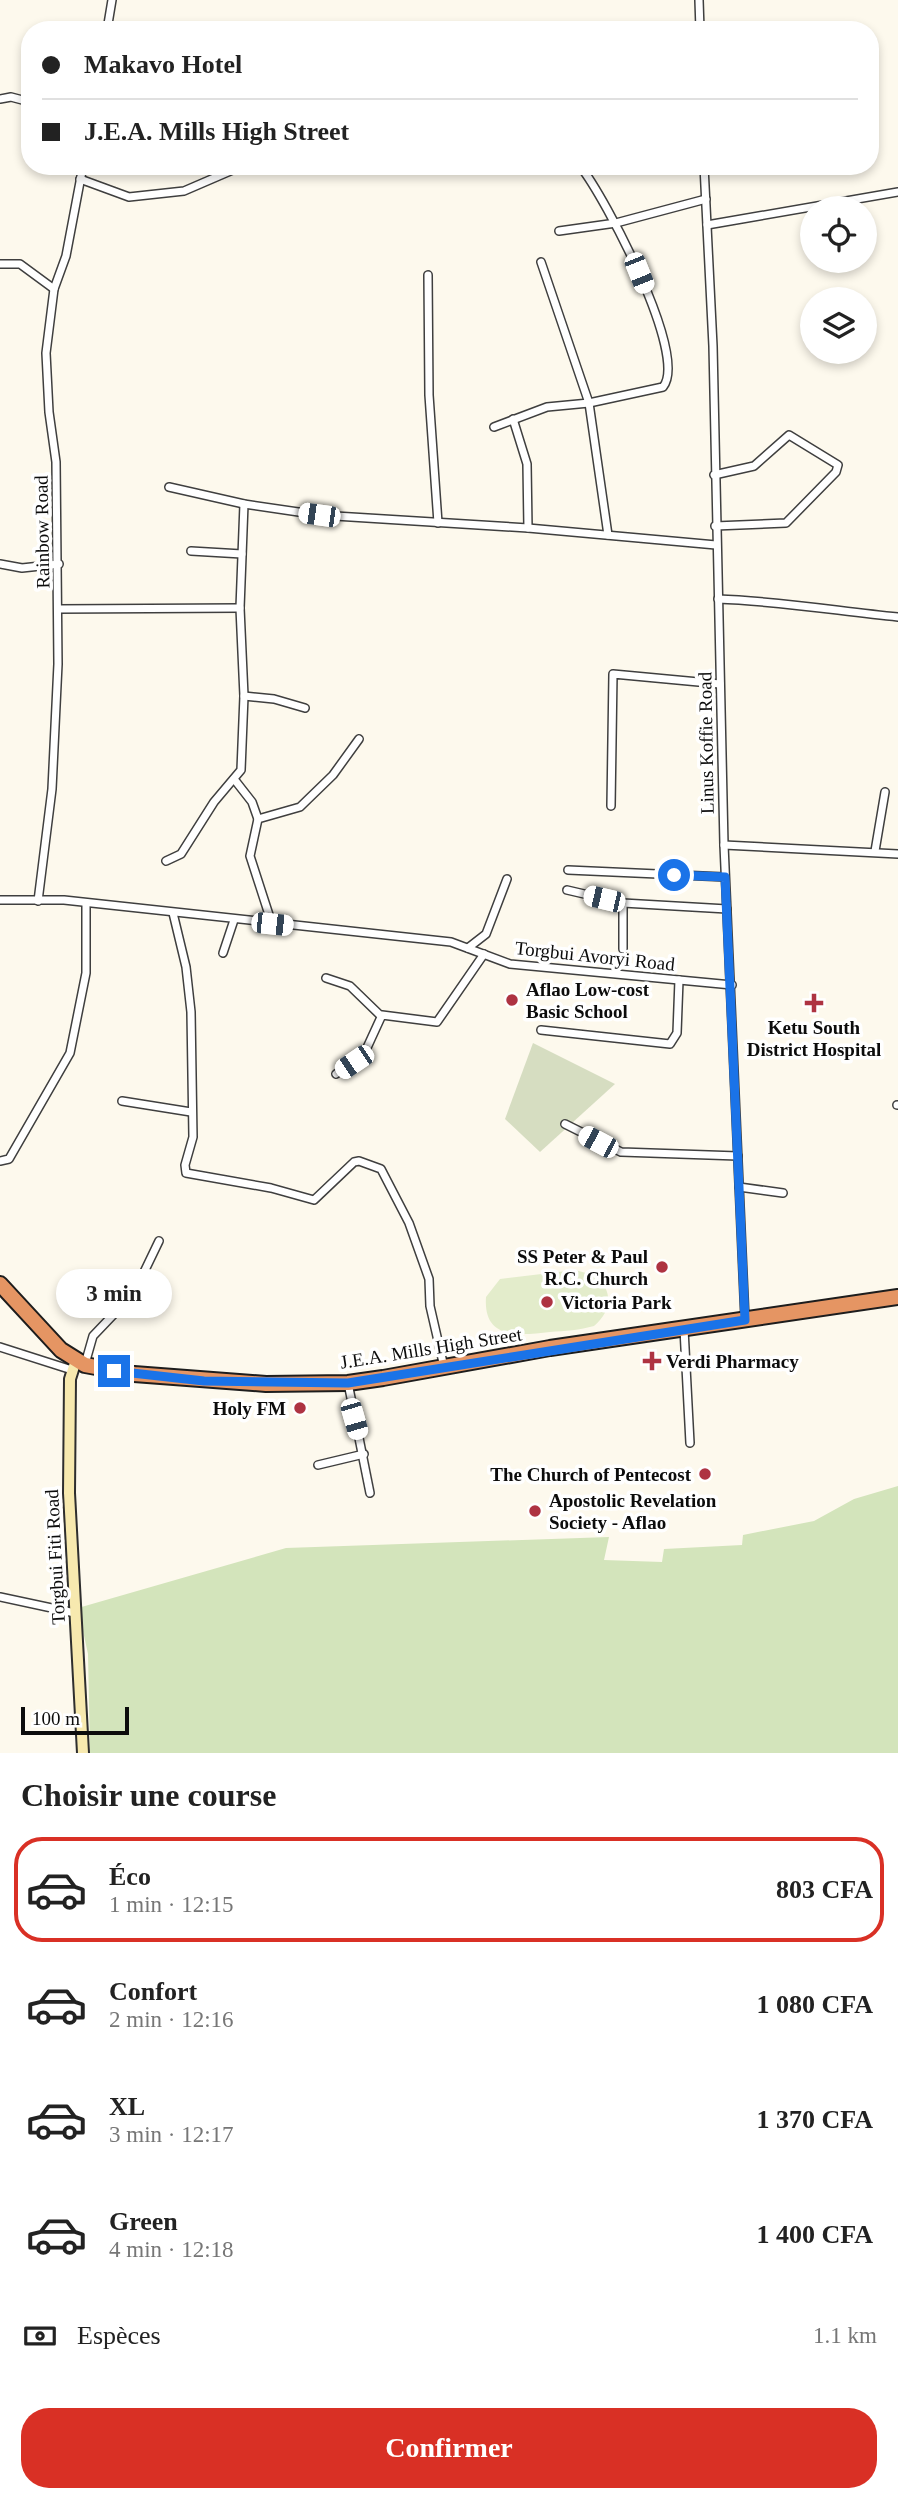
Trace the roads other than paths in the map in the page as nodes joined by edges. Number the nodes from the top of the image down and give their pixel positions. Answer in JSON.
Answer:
{"nodes":[{"id":1,"x":111,"y":0,"type":"edge"},
{"id":2,"x":699,"y":0,"type":"edge"},
{"id":3,"x":108,"y":21,"type":"edge"},
{"id":4,"x":699,"y":21,"type":"edge"},
{"id":5,"x":0,"y":99,"type":"edge"},
{"id":6,"x":21,"y":100,"type":"edge"},
{"id":7,"x":81,"y":175,"type":"edge"},
{"id":8,"x":221,"y":175,"type":"edge"},
{"id":9,"x":586,"y":175,"type":"edge"},
{"id":10,"x":705,"y":175,"type":"edge"},
{"id":11,"x":80,"y":179,"type":"junction"},
{"id":12,"x":898,"y":192,"type":"edge"},
{"id":13,"x":706,"y":198,"type":"junction"},
{"id":14,"x":616,"y":223,"type":"junction"},
{"id":15,"x":707,"y":225,"type":"junction"},
{"id":16,"x":559,"y":231,"type":"dead end"},
{"id":17,"x":541,"y":262,"type":"dead end"},
{"id":18,"x":0,"y":264,"type":"edge"},
{"id":19,"x":428,"y":275,"type":"dead end"},
{"id":20,"x":54,"y":289,"type":"junction"},
{"id":21,"x":589,"y":403,"type":"junction"},
{"id":22,"x":513,"y":419,"type":"junction"},
{"id":23,"x":494,"y":427,"type":"dead end"},
{"id":24,"x":714,"y":475,"type":"junction"},
{"id":25,"x":169,"y":487,"type":"dead end"},
{"id":26,"x":244,"y":504,"type":"junction"},
{"id":27,"x":438,"y":523,"type":"junction"},
{"id":28,"x":715,"y":526,"type":"junction"},
{"id":29,"x":528,"y":528,"type":"junction"},
{"id":30,"x":608,"y":535,"type":"junction"},
{"id":31,"x":716,"y":545,"type":"junction"},
{"id":32,"x":191,"y":551,"type":"dead end"},
{"id":33,"x":242,"y":554,"type":"junction"},
{"id":34,"x":0,"y":564,"type":"edge"},
{"id":35,"x":59,"y":564,"type":"junction"},
{"id":36,"x":718,"y":599,"type":"junction"},
{"id":37,"x":240,"y":608,"type":"junction"},
{"id":38,"x":58,"y":609,"type":"junction"},
{"id":39,"x":898,"y":617,"type":"edge"},
{"id":40,"x":720,"y":684,"type":"junction"},
{"id":41,"x":244,"y":696,"type":"junction"},
{"id":42,"x":305,"y":708,"type":"dead end"},
{"id":43,"x":359,"y":739,"type":"dead end"},
{"id":44,"x":234,"y":779,"type":"junction"},
{"id":45,"x":884,"y":792,"type":"dead end"},
{"id":46,"x":611,"y":806,"type":"dead end"},
{"id":47,"x":258,"y":819,"type":"junction"},
{"id":48,"x":724,"y":845,"type":"junction"},
{"id":49,"x":875,"y":851,"type":"junction"},
{"id":50,"x":898,"y":854,"type":"edge"},
{"id":51,"x":166,"y":860,"type":"dead end"},
{"id":52,"x":568,"y":870,"type":"dead end"},
{"id":53,"x":725,"y":877,"type":"junction"},
{"id":54,"x":507,"y":879,"type":"dead end"},
{"id":55,"x":567,"y":890,"type":"dead end"},
{"id":56,"x":0,"y":900,"type":"edge"},
{"id":57,"x":38,"y":901,"type":"junction"},
{"id":58,"x":86,"y":903,"type":"junction"},
{"id":59,"x":623,"y":903,"type":"junction"},
{"id":60,"x":727,"y":909,"type":"junction"},
{"id":61,"x":173,"y":913,"type":"junction"},
{"id":62,"x":234,"y":920,"type":"junction"},
{"id":63,"x":272,"y":924,"type":"junction"},
{"id":64,"x":468,"y":948,"type":"junction"},
{"id":65,"x":623,"y":949,"type":"dead end"},
{"id":66,"x":223,"y":953,"type":"dead end"},
{"id":67,"x":484,"y":954,"type":"junction"},
{"id":68,"x":326,"y":978,"type":"dead end"},
{"id":69,"x":679,"y":980,"type":"junction"},
{"id":70,"x":732,"y":985,"type":"junction"},
{"id":71,"x":381,"y":1016,"type":"junction"},
{"id":72,"x":541,"y":1030,"type":"dead end"},
{"id":73,"x":336,"y":1074,"type":"dead end"},
{"id":74,"x":122,"y":1101,"type":"dead end"},
{"id":75,"x":191,"y":1112,"type":"junction"},
{"id":76,"x":565,"y":1124,"type":"dead end"},
{"id":77,"x":738,"y":1156,"type":"junction"},
{"id":78,"x":0,"y":1161,"type":"edge"},
{"id":79,"x":739,"y":1187,"type":"junction"},
{"id":80,"x":783,"y":1193,"type":"dead end"},
{"id":81,"x":159,"y":1241,"type":"dead end"},
{"id":82,"x":0,"y":1284,"type":"edge"},
{"id":83,"x":898,"y":1297,"type":"edge"},
{"id":84,"x":745,"y":1320,"type":"junction"},
{"id":85,"x":684,"y":1328,"type":"junction"},
{"id":86,"x":0,"y":1347,"type":"edge"},
{"id":87,"x":78,"y":1365,"type":"junction"},
{"id":88,"x":444,"y":1368,"type":"junction"},
{"id":89,"x":348,"y":1383,"type":"junction"},
{"id":90,"x":690,"y":1443,"type":"dead end"},
{"id":91,"x":364,"y":1454,"type":"junction"},
{"id":92,"x":318,"y":1465,"type":"dead end"},
{"id":93,"x":370,"y":1493,"type":"dead end"},
{"id":94,"x":0,"y":1597,"type":"edge"},
{"id":95,"x":75,"y":1613,"type":"junction"},
{"id":96,"x":83,"y":1753,"type":"edge"}],
"edges":[{"from":1,"to":3,"type":"street"},
{"from":2,"to":4,"type":"street"},
{"from":5,"to":6,"type":"street"},
{"from":7,"to":11,"type":"street","name":"Rainbow Road"},
{"from":8,"to":11,"type":"street"},
{"from":9,"to":14,"type":"street"},
{"from":10,"to":13,"type":"street","name":"Linus Koffie Road"},
{"from":11,"to":20,"type":"street","name":"Rainbow Road"},
{"from":12,"to":15,"type":"street"},
{"from":13,"to":14,"type":"street"},
{"from":13,"to":15,"type":"street","name":"Linus Koffie Road"},
{"from":14,"to":16,"type":"street"},
{"from":14,"to":21,"type":"street"},
{"from":15,"to":24,"type":"street","name":"Linus Koffie Road"},
{"from":17,"to":21,"type":"street"},
{"from":18,"to":20,"type":"street"},
{"from":19,"to":27,"type":"street"},
{"from":20,"to":35,"type":"street","name":"Rainbow Road"},
{"from":21,"to":22,"type":"street"},
{"from":21,"to":30,"type":"street"},
{"from":22,"to":23,"type":"street"},
{"from":22,"to":29,"type":"street"},
{"from":24,"to":28,"type":"street","name":"Linus Koffie Road"},
{"from":24,"to":28,"type":"street"},
{"from":25,"to":26,"type":"street"},
{"from":26,"to":27,"type":"street"},
{"from":26,"to":33,"type":"street"},
{"from":27,"to":29,"type":"street"},
{"from":28,"to":31,"type":"street","name":"Linus Koffie Road"},
{"from":29,"to":30,"type":"street"},
{"from":30,"to":31,"type":"street"},
{"from":31,"to":36,"type":"street","name":"Linus Koffie Road"},
{"from":32,"to":33,"type":"street"},
{"from":33,"to":37,"type":"street"},
{"from":34,"to":35,"type":"street"},
{"from":35,"to":38,"type":"street","name":"Rainbow Road"},
{"from":36,"to":39,"type":"street"},
{"from":36,"to":40,"type":"street","name":"Linus Koffie Road"},
{"from":37,"to":38,"type":"street"},
{"from":37,"to":41,"type":"street"},
{"from":38,"to":57,"type":"street","name":"Rainbow Road"},
{"from":40,"to":46,"type":"street"},
{"from":40,"to":48,"type":"street","name":"Linus Koffie Road"},
{"from":41,"to":42,"type":"street"},
{"from":41,"to":44,"type":"street"},
{"from":43,"to":47,"type":"street"},
{"from":44,"to":47,"type":"street"},
{"from":44,"to":51,"type":"street"},
{"from":45,"to":49,"type":"street"},
{"from":47,"to":63,"type":"street"},
{"from":48,"to":49,"type":"street"},
{"from":48,"to":53,"type":"street","name":"Linus Koffie Road"},
{"from":49,"to":50,"type":"street"},
{"from":52,"to":53,"type":"street"},
{"from":53,"to":60,"type":"street","name":"Linus Koffie Road"},
{"from":54,"to":64,"type":"street"},
{"from":55,"to":59,"type":"street"},
{"from":56,"to":57,"type":"street","name":"Torgbui Avoryi Road"},
{"from":57,"to":58,"type":"street","name":"Torgbui Avoryi Road"},
{"from":58,"to":61,"type":"street","name":"Torgbui Avoryi Road"},
{"from":58,"to":78,"type":"street"},
{"from":59,"to":60,"type":"street"},
{"from":59,"to":65,"type":"street"},
{"from":60,"to":70,"type":"street","name":"Linus Koffie Road"},
{"from":61,"to":62,"type":"street","name":"Torgbui Avoryi Road"},
{"from":61,"to":75,"type":"street"},
{"from":62,"to":63,"type":"street","name":"Torgbui Avoryi Road"},
{"from":62,"to":66,"type":"street"},
{"from":63,"to":64,"type":"street","name":"Torgbui Avoryi Road"},
{"from":64,"to":67,"type":"street","name":"Torgbui Avoryi Road"},
{"from":67,"to":69,"type":"street","name":"Torgbui Avoryi Road"},
{"from":67,"to":71,"type":"street"},
{"from":68,"to":71,"type":"street"},
{"from":69,"to":70,"type":"street","name":"Torgbui Avoryi Road"},
{"from":69,"to":72,"type":"street"},
{"from":70,"to":77,"type":"street","name":"Linus Koffie Road"},
{"from":71,"to":73,"type":"street"},
{"from":74,"to":75,"type":"street"},
{"from":75,"to":88,"type":"street"},
{"from":76,"to":77,"type":"street"},
{"from":77,"to":79,"type":"street","name":"Linus Koffie Road"},
{"from":79,"to":80,"type":"street"},
{"from":79,"to":84,"type":"street","name":"Linus Koffie Road"},
{"from":81,"to":87,"type":"street"},
{"from":82,"to":87,"type":"highway","name":"J.E.A. Mills High Street"},
{"from":83,"to":84,"type":"highway","name":"J.E.A. Mills High Street"},
{"from":84,"to":85,"type":"highway","name":"J.E.A. Mills High Street"},
{"from":85,"to":88,"type":"highway","name":"J.E.A. Mills High Street"},
{"from":85,"to":90,"type":"street"},
{"from":86,"to":87,"type":"street"},
{"from":87,"to":89,"type":"highway","name":"J.E.A. Mills High Street"},
{"from":87,"to":95,"type":"street","name":"Torgbui Fiti Road"},
{"from":88,"to":89,"type":"highway","name":"J.E.A. Mills High Street"},
{"from":89,"to":91,"type":"street"},
{"from":91,"to":92,"type":"street"},
{"from":91,"to":93,"type":"street"},
{"from":94,"to":95,"type":"street"},
{"from":95,"to":96,"type":"street","name":"Torgbui Fiti Road"}]}
